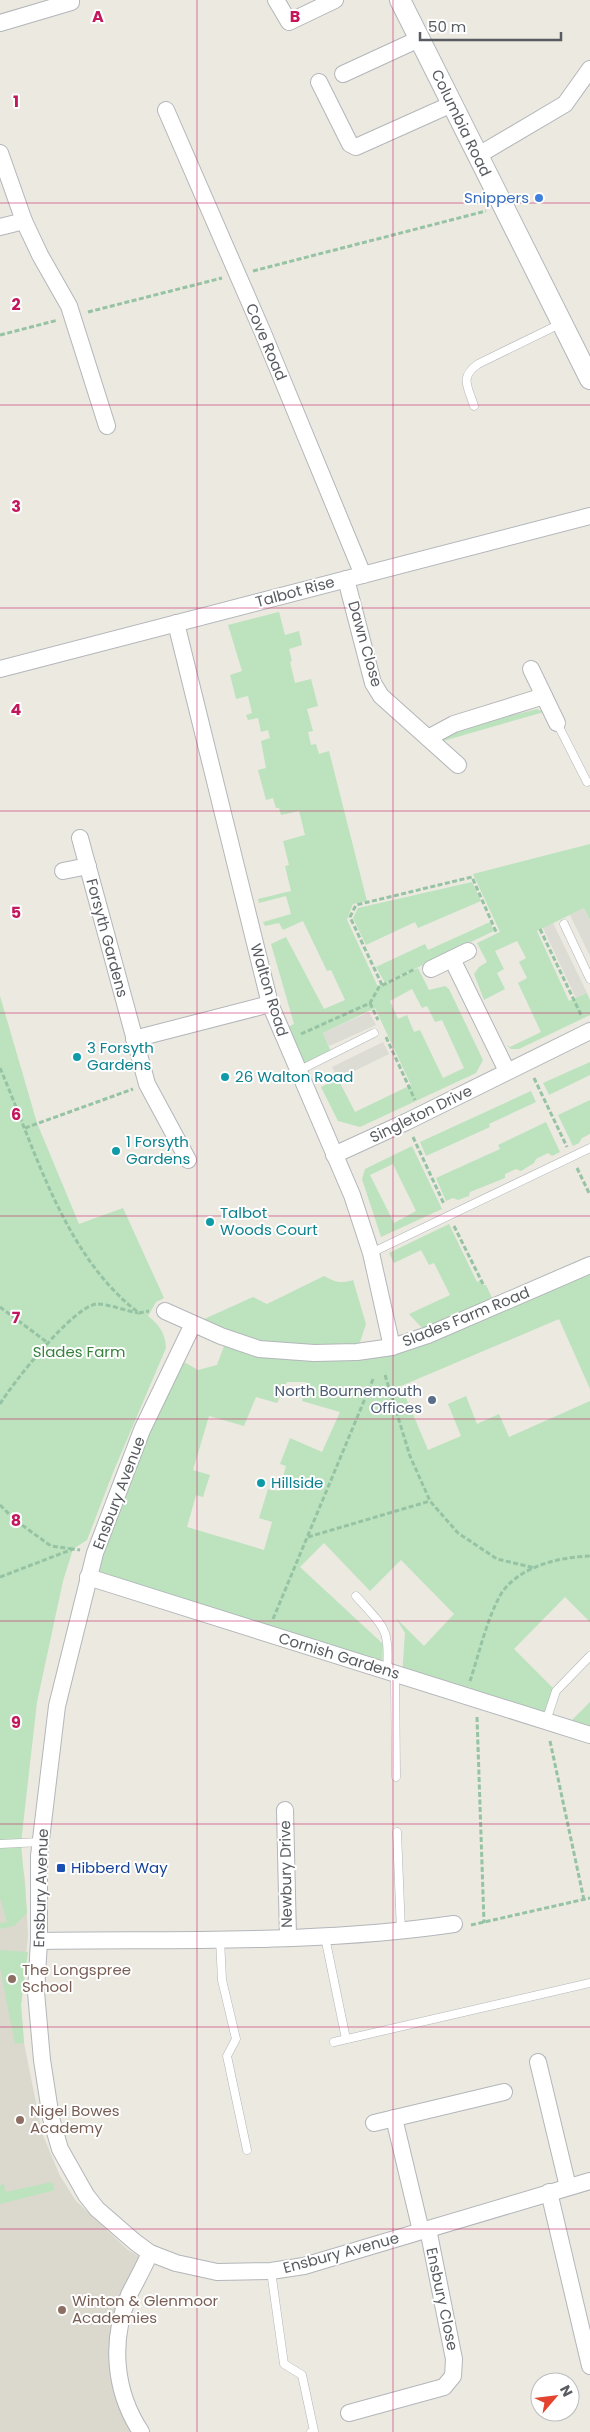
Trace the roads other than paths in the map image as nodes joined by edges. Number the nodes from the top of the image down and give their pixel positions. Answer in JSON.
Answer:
{"nodes":[{"id":1,"x":71,"y":0,"type":"edge"},
{"id":2,"x":276,"y":0,"type":"edge"},
{"id":3,"x":335,"y":0,"type":"edge"},
{"id":4,"x":400,"y":0,"type":"edge"},
{"id":5,"x":0,"y":23,"type":"edge"},
{"id":6,"x":419,"y":39,"type":"junction"},
{"id":7,"x":590,"y":69,"type":"edge"},
{"id":8,"x":343,"y":74,"type":"dead end"},
{"id":9,"x":320,"y":82,"type":"dead end"},
{"id":10,"x":452,"y":104,"type":"junction"},
{"id":11,"x":166,"y":110,"type":"dead end"},
{"id":12,"x":0,"y":153,"type":"edge"},
{"id":13,"x":477,"y":156,"type":"junction"},
{"id":14,"x":24,"y":221,"type":"junction"},
{"id":15,"x":0,"y":226,"type":"edge"},
{"id":16,"x":562,"y":323,"type":"junction"},
{"id":17,"x":590,"y":379,"type":"edge"},
{"id":18,"x":474,"y":406,"type":"dead end"},
{"id":19,"x":107,"y":426,"type":"dead end"},
{"id":20,"x":590,"y":516,"type":"edge"},
{"id":21,"x":363,"y":575,"type":"junction"},
{"id":22,"x":346,"y":579,"type":"junction"},
{"id":23,"x":176,"y":623,"type":"junction"},
{"id":24,"x":0,"y":669,"type":"edge"},
{"id":25,"x":531,"y":669,"type":"dead end"},
{"id":26,"x":544,"y":696,"type":"junction"},
{"id":27,"x":557,"y":723,"type":"joint"},
{"id":28,"x":428,"y":738,"type":"junction"},
{"id":29,"x":458,"y":765,"type":"dead end"},
{"id":30,"x":587,"y":782,"type":"dead end"},
{"id":31,"x":80,"y":838,"type":"dead end"},
{"id":32,"x":88,"y":866,"type":"junction"},
{"id":33,"x":63,"y":871,"type":"dead end"},
{"id":34,"x":564,"y":924,"type":"dead end"},
{"id":35,"x":468,"y":951,"type":"dead end"},
{"id":36,"x":452,"y":959,"type":"junction"},
{"id":37,"x":431,"y":969,"type":"road end"},
{"id":38,"x":590,"y":979,"type":"edge"},
{"id":39,"x":270,"y":1004,"type":"junction"},
{"id":40,"x":589,"y":1031,"type":"edge"},
{"id":41,"x":374,"y":1033,"type":"dead end"},
{"id":42,"x":134,"y":1039,"type":"junction"},
{"id":43,"x":298,"y":1071,"type":"junction"},
{"id":44,"x":507,"y":1071,"type":"junction"},
{"id":45,"x":590,"y":1148,"type":"edge"},
{"id":46,"x":334,"y":1155,"type":"junction"},
{"id":47,"x":188,"y":1160,"type":"dead end"},
{"id":48,"x":371,"y":1253,"type":"junction"},
{"id":49,"x":590,"y":1265,"type":"edge"},
{"id":50,"x":165,"y":1311,"type":"road end"},
{"id":51,"x":193,"y":1324,"type":"junction"},
{"id":52,"x":392,"y":1347,"type":"junction"},
{"id":53,"x":88,"y":1577,"type":"junction"},
{"id":54,"x":356,"y":1596,"type":"dead end"},
{"id":55,"x":590,"y":1656,"type":"edge"},
{"id":56,"x":391,"y":1672,"type":"junction"},
{"id":57,"x":546,"y":1721,"type":"junction"},
{"id":58,"x":590,"y":1735,"type":"edge"},
{"id":59,"x":396,"y":1777,"type":"dead end"},
{"id":60,"x":285,"y":1810,"type":"dead end"},
{"id":61,"x":397,"y":1832,"type":"dead end"},
{"id":62,"x":41,"y":1842,"type":"junction"},
{"id":63,"x":0,"y":1844,"type":"edge"},
{"id":64,"x":454,"y":1924,"type":"road end"},
{"id":65,"x":401,"y":1932,"type":"junction"},
{"id":66,"x":288,"y":1937,"type":"junction"},
{"id":67,"x":325,"y":1937,"type":"junction"},
{"id":68,"x":220,"y":1939,"type":"junction"},
{"id":69,"x":39,"y":1941,"type":"junction"},
{"id":70,"x":590,"y":1983,"type":"edge"},
{"id":71,"x":346,"y":2039,"type":"junction"},
{"id":72,"x":334,"y":2042,"type":"dead end"},
{"id":73,"x":538,"y":2062,"type":"dead end"},
{"id":74,"x":504,"y":2092,"type":"dead end"},
{"id":75,"x":394,"y":2118,"type":"junction"},
{"id":76,"x":374,"y":2124,"type":"dead end"},
{"id":77,"x":246,"y":2150,"type":"dead end"},
{"id":78,"x":590,"y":2181,"type":"edge"},
{"id":79,"x":568,"y":2187,"type":"junction"},
{"id":80,"x":549,"y":2192,"type":"junction"},
{"id":81,"x":424,"y":2230,"type":"junction"},
{"id":82,"x":150,"y":2253,"type":"junction"},
{"id":83,"x":271,"y":2271,"type":"junction"},
{"id":84,"x":590,"y":2366,"type":"edge"},
{"id":85,"x":349,"y":2413,"type":"dead end"},
{"id":86,"x":141,"y":2432,"type":"edge"},
{"id":87,"x":311,"y":2432,"type":"edge"}],
"edges":[{"from":1,"to":5,"type":"street"},
{"from":2,"to":3,"type":"street"},
{"from":4,"to":6,"type":"street","name":"Columbia Road"},
{"from":6,"to":8,"type":"street"},
{"from":6,"to":10,"type":"street","name":"Columbia Road"},
{"from":7,"to":13,"type":"street"},
{"from":9,"to":10,"type":"street"},
{"from":10,"to":13,"type":"street","name":"Columbia Road"},
{"from":11,"to":21,"type":"street","name":"Cove Road"},
{"from":12,"to":14,"type":"street"},
{"from":13,"to":16,"type":"street","name":"Columbia Road"},
{"from":14,"to":15,"type":"street"},
{"from":14,"to":19,"type":"street"},
{"from":16,"to":17,"type":"street","name":"Columbia Road"},
{"from":16,"to":18,"type":"lane"},
{"from":20,"to":21,"type":"street","name":"Talbot Rise"},
{"from":21,"to":22,"type":"street","name":"Talbot Rise"},
{"from":22,"to":23,"type":"street","name":"Talbot Rise"},
{"from":22,"to":28,"type":"street","name":"Dawn Close"},
{"from":23,"to":24,"type":"street","name":"Talbot Rise"},
{"from":23,"to":39,"type":"street","name":"Walton Road"},
{"from":25,"to":26,"type":"street"},
{"from":26,"to":27,"type":"street"},
{"from":26,"to":28,"type":"street"},
{"from":27,"to":30,"type":"lane"},
{"from":28,"to":29,"type":"street","name":"Dawn Close"},
{"from":31,"to":32,"type":"street","name":"Forsyth Gardens"},
{"from":32,"to":33,"type":"street"},
{"from":32,"to":42,"type":"street","name":"Forsyth Gardens"},
{"from":34,"to":38,"type":"lane"},
{"from":35,"to":36,"type":"street"},
{"from":36,"to":37,"type":"street"},
{"from":36,"to":44,"type":"street"},
{"from":39,"to":42,"type":"street"},
{"from":39,"to":43,"type":"street","name":"Walton Road"},
{"from":40,"to":44,"type":"street","name":"Singleton Drive"},
{"from":41,"to":43,"type":"lane"},
{"from":42,"to":47,"type":"street","name":"Forsyth Gardens"},
{"from":43,"to":46,"type":"street","name":"Walton Road"},
{"from":44,"to":46,"type":"street","name":"Singleton Drive"},
{"from":45,"to":48,"type":"lane"},
{"from":46,"to":48,"type":"street","name":"Walton Road"},
{"from":48,"to":52,"type":"street","name":"Walton Road"},
{"from":49,"to":52,"type":"street","name":"Slades Farm Road"},
{"from":50,"to":51,"type":"street","name":"Slades Farm Road"},
{"from":51,"to":52,"type":"street","name":"Slades Farm Road"},
{"from":51,"to":53,"type":"street","name":"Ensbury Avenue"},
{"from":53,"to":56,"type":"street","name":"Cornish Gardens"},
{"from":53,"to":62,"type":"street","name":"Ensbury Avenue"},
{"from":54,"to":56,"type":"lane"},
{"from":55,"to":57,"type":"lane"},
{"from":56,"to":57,"type":"street","name":"Cornish Gardens"},
{"from":56,"to":59,"type":"lane"},
{"from":57,"to":58,"type":"street","name":"Cornish Gardens"},
{"from":60,"to":66,"type":"street","name":"Newbury Drive"},
{"from":61,"to":65,"type":"lane"},
{"from":62,"to":63,"type":"lane"},
{"from":62,"to":69,"type":"street","name":"Ensbury Avenue"},
{"from":64,"to":65,"type":"street"},
{"from":65,"to":67,"type":"street"},
{"from":66,"to":67,"type":"street"},
{"from":66,"to":68,"type":"street"},
{"from":67,"to":71,"type":"lane"},
{"from":68,"to":69,"type":"street"},
{"from":68,"to":77,"type":"lane"},
{"from":69,"to":82,"type":"street","name":"Ensbury Avenue"},
{"from":70,"to":71,"type":"lane"},
{"from":71,"to":72,"type":"lane"},
{"from":73,"to":79,"type":"street"},
{"from":74,"to":75,"type":"street"},
{"from":75,"to":76,"type":"street"},
{"from":75,"to":81,"type":"street","name":"Ensbury Close"},
{"from":78,"to":79,"type":"street","name":"Ensbury Avenue"},
{"from":79,"to":80,"type":"street","name":"Ensbury Avenue"},
{"from":80,"to":81,"type":"street","name":"Ensbury Avenue"},
{"from":80,"to":84,"type":"street"},
{"from":81,"to":83,"type":"street","name":"Ensbury Avenue"},
{"from":81,"to":85,"type":"street","name":"Ensbury Close"},
{"from":82,"to":83,"type":"street","name":"Ensbury Avenue"},
{"from":82,"to":86,"type":"street"},
{"from":83,"to":87,"type":"lane"}]}
